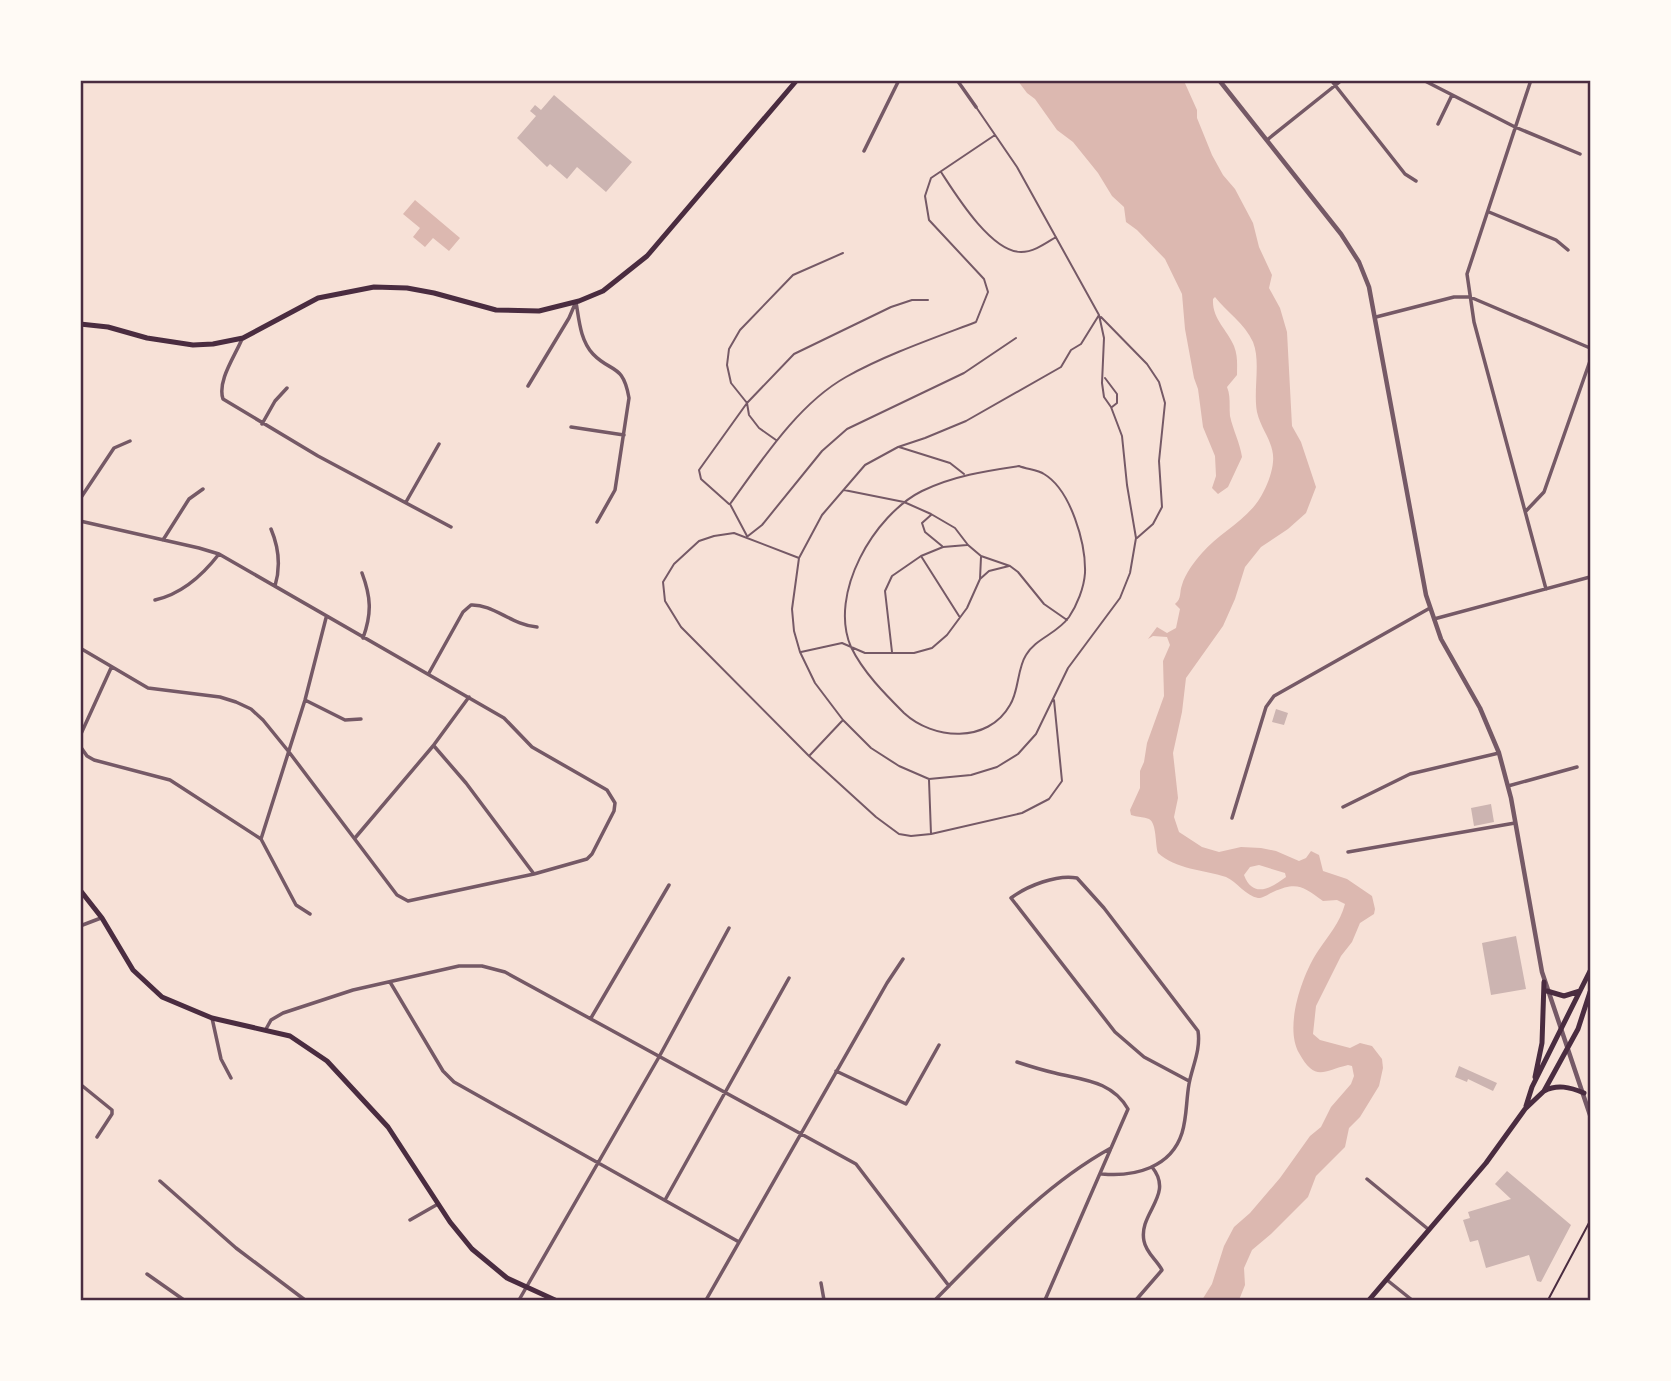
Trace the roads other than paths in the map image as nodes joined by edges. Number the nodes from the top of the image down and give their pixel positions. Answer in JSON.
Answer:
{"nodes":[{"id":1,"x":797,"y":80,"type":"edge"},
{"id":2,"x":898,"y":80,"type":"edge"},
{"id":3,"x":957,"y":80,"type":"edge"},
{"id":4,"x":1219,"y":80,"type":"edge"},
{"id":5,"x":1331,"y":80,"type":"edge"},
{"id":6,"x":1342,"y":80,"type":"edge"},
{"id":7,"x":1423,"y":80,"type":"edge"},
{"id":8,"x":1531,"y":80,"type":"edge"},
{"id":9,"x":1335,"y":86,"type":"junction"},
{"id":10,"x":1452,"y":95,"type":"junction"},
{"id":11,"x":976,"y":107,"type":"joint"},
{"id":12,"x":1438,"y":124,"type":"dead end"},
{"id":13,"x":1515,"y":127,"type":"junction"},
{"id":14,"x":995,"y":135,"type":"junction"},
{"id":15,"x":1266,"y":140,"type":"junction"},
{"id":16,"x":864,"y":152,"type":"dead end"},
{"id":17,"x":1580,"y":154,"type":"dead end"},
{"id":18,"x":940,"y":172,"type":"junction"},
{"id":19,"x":1416,"y":181,"type":"dead end"},
{"id":20,"x":1488,"y":212,"type":"junction"},
{"id":21,"x":1057,"y":237,"type":"junction"},
{"id":22,"x":1568,"y":250,"type":"dead end"},
{"id":23,"x":843,"y":253,"type":"dead end"},
{"id":24,"x":1470,"y":297,"type":"junction"},
{"id":25,"x":928,"y":300,"type":"dead end"},
{"id":26,"x":576,"y":302,"type":"junction"},
{"id":27,"x":1099,"y":314,"type":"junction"},
{"id":28,"x":1377,"y":317,"type":"junction"},
{"id":29,"x":80,"y":324,"type":"edge"},
{"id":30,"x":243,"y":338,"type":"junction"},
{"id":31,"x":1016,"y":338,"type":"dead end"},
{"id":32,"x":1591,"y":348,"type":"edge"},
{"id":33,"x":1591,"y":361,"type":"edge"},
{"id":34,"x":1103,"y":377,"type":"junction"},
{"id":35,"x":528,"y":386,"type":"dead end"},
{"id":36,"x":287,"y":388,"type":"dead end"},
{"id":37,"x":747,"y":403,"type":"junction"},
{"id":38,"x":1111,"y":407,"type":"junction"},
{"id":39,"x":262,"y":424,"type":"junction"},
{"id":40,"x":571,"y":427,"type":"dead end"},
{"id":41,"x":624,"y":435,"type":"junction"},
{"id":42,"x":776,"y":440,"type":"junction"},
{"id":43,"x":130,"y":442,"type":"dead end"},
{"id":44,"x":439,"y":444,"type":"dead end"},
{"id":45,"x":898,"y":447,"type":"junction"},
{"id":46,"x":965,"y":474,"type":"junction"},
{"id":47,"x":203,"y":489,"type":"dead end"},
{"id":48,"x":843,"y":489,"type":"junction"},
{"id":49,"x":80,"y":499,"type":"edge"},
{"id":50,"x":406,"y":502,"type":"junction"},
{"id":51,"x":904,"y":502,"type":"junction"},
{"id":52,"x":730,"y":504,"type":"junction"},
{"id":53,"x":1526,"y":511,"type":"junction"},
{"id":54,"x":931,"y":514,"type":"junction"},
{"id":55,"x":80,"y":521,"type":"edge"},
{"id":56,"x":597,"y":522,"type":"dead end"},
{"id":57,"x":451,"y":527,"type":"dead end"},
{"id":58,"x":271,"y":529,"type":"dead end"},
{"id":59,"x":747,"y":537,"type":"junction"},
{"id":60,"x":1136,"y":538,"type":"junction"},
{"id":61,"x":163,"y":540,"type":"junction"},
{"id":62,"x":968,"y":545,"type":"junction"},
{"id":63,"x":943,"y":547,"type":"junction"},
{"id":64,"x":219,"y":554,"type":"junction"},
{"id":65,"x":921,"y":556,"type":"junction"},
{"id":66,"x":981,"y":556,"type":"junction"},
{"id":67,"x":799,"y":558,"type":"junction"},
{"id":68,"x":1010,"y":566,"type":"junction"},
{"id":69,"x":362,"y":573,"type":"dead end"},
{"id":70,"x":1591,"y":578,"type":"edge"},
{"id":71,"x":980,"y":579,"type":"junction"},
{"id":72,"x":275,"y":586,"type":"junction"},
{"id":73,"x":1546,"y":589,"type":"junction"},
{"id":74,"x":155,"y":600,"type":"dead end"},
{"id":75,"x":1430,"y":608,"type":"junction"},
{"id":76,"x":959,"y":617,"type":"junction"},
{"id":77,"x":326,"y":618,"type":"junction"},
{"id":78,"x":1434,"y":619,"type":"junction"},
{"id":79,"x":1068,"y":620,"type":"junction"},
{"id":80,"x":537,"y":627,"type":"dead end"},
{"id":81,"x":363,"y":638,"type":"junction"},
{"id":82,"x":851,"y":646,"type":"junction"},
{"id":83,"x":80,"y":648,"type":"edge"},
{"id":84,"x":800,"y":652,"type":"junction"},
{"id":85,"x":892,"y":652,"type":"junction"},
{"id":86,"x":111,"y":667,"type":"junction"},
{"id":87,"x":429,"y":673,"type":"junction"},
{"id":88,"x":469,"y":697,"type":"junction"},
{"id":89,"x":1054,"y":699,"type":"junction"},
{"id":90,"x":305,"y":701,"type":"junction"},
{"id":91,"x":361,"y":719,"type":"dead end"},
{"id":92,"x":843,"y":720,"type":"junction"},
{"id":93,"x":80,"y":736,"type":"edge"},
{"id":94,"x":80,"y":746,"type":"edge"},
{"id":95,"x":433,"y":746,"type":"junction"},
{"id":96,"x":289,"y":752,"type":"junction"},
{"id":97,"x":1499,"y":753,"type":"junction"},
{"id":98,"x":809,"y":756,"type":"junction"},
{"id":99,"x":1577,"y":766,"type":"dead end"},
{"id":100,"x":929,"y":779,"type":"junction"},
{"id":101,"x":1508,"y":786,"type":"junction"},
{"id":102,"x":1342,"y":807,"type":"dead end"},
{"id":103,"x":1232,"y":818,"type":"dead end"},
{"id":104,"x":1515,"y":823,"type":"junction"},
{"id":105,"x":931,"y":834,"type":"junction"},
{"id":106,"x":355,"y":838,"type":"junction"},
{"id":107,"x":261,"y":839,"type":"junction"},
{"id":108,"x":1348,"y":852,"type":"dead end"},
{"id":109,"x":534,"y":874,"type":"junction"},
{"id":110,"x":669,"y":885,"type":"dead end"},
{"id":111,"x":80,"y":890,"type":"edge"},
{"id":112,"x":310,"y":914,"type":"dead end"},
{"id":113,"x":102,"y":918,"type":"junction"},
{"id":114,"x":80,"y":926,"type":"edge"},
{"id":115,"x":729,"y":928,"type":"dead end"},
{"id":116,"x":903,"y":959,"type":"dead end"},
{"id":117,"x":1591,"y":971,"type":"edge"},
{"id":118,"x":789,"y":978,"type":"dead end"},
{"id":119,"x":390,"y":981,"type":"junction"},
{"id":120,"x":1544,"y":982,"type":"junction"},
{"id":121,"x":1547,"y":991,"type":"junction"},
{"id":122,"x":1580,"y":992,"type":"junction"},
{"id":123,"x":1591,"y":992,"type":"edge"},
{"id":124,"x":212,"y":1018,"type":"junction"},
{"id":125,"x":591,"y":1018,"type":"junction"},
{"id":126,"x":266,"y":1029,"type":"junction"},
{"id":127,"x":1561,"y":1031,"type":"junction"},
{"id":128,"x":940,"y":1045,"type":"dead end"},
{"id":129,"x":1568,"y":1049,"type":"junction"},
{"id":130,"x":659,"y":1057,"type":"junction"},
{"id":131,"x":1017,"y":1062,"type":"dead end"},
{"id":132,"x":836,"y":1071,"type":"junction"},
{"id":133,"x":231,"y":1078,"type":"dead end"},
{"id":134,"x":1189,"y":1081,"type":"junction"},
{"id":135,"x":80,"y":1084,"type":"edge"},
{"id":136,"x":1532,"y":1087,"type":"junction"},
{"id":137,"x":1544,"y":1091,"type":"junction"},
{"id":138,"x":1584,"y":1093,"type":"junction"},
{"id":139,"x":726,"y":1094,"type":"junction"},
{"id":140,"x":1525,"y":1109,"type":"junction"},
{"id":141,"x":1591,"y":1115,"type":"edge"},
{"id":142,"x":799,"y":1135,"type":"junction"},
{"id":143,"x":97,"y":1137,"type":"dead end"},
{"id":144,"x":1112,"y":1147,"type":"junction"},
{"id":145,"x":599,"y":1163,"type":"junction"},
{"id":146,"x":1152,"y":1167,"type":"junction"},
{"id":147,"x":1102,"y":1174,"type":"junction"},
{"id":148,"x":1367,"y":1179,"type":"dead end"},
{"id":149,"x":160,"y":1181,"type":"dead end"},
{"id":150,"x":665,"y":1200,"type":"junction"},
{"id":151,"x":438,"y":1204,"type":"junction"},
{"id":152,"x":410,"y":1220,"type":"dead end"},
{"id":153,"x":1429,"y":1231,"type":"junction"},
{"id":154,"x":739,"y":1242,"type":"junction"},
{"id":155,"x":147,"y":1274,"type":"dead end"},
{"id":156,"x":1387,"y":1280,"type":"junction"},
{"id":157,"x":821,"y":1283,"type":"dead end"},
{"id":158,"x":949,"y":1286,"type":"junction"},
{"id":159,"x":527,"y":1289,"type":"junction"},
{"id":160,"x":184,"y":1300,"type":"edge"},
{"id":161,"x":305,"y":1300,"type":"edge"},
{"id":162,"x":519,"y":1300,"type":"edge"},
{"id":163,"x":555,"y":1300,"type":"edge"},
{"id":164,"x":705,"y":1300,"type":"edge"},
{"id":165,"x":824,"y":1300,"type":"edge"},
{"id":166,"x":935,"y":1300,"type":"edge"},
{"id":167,"x":1045,"y":1300,"type":"edge"},
{"id":168,"x":1136,"y":1300,"type":"edge"},
{"id":169,"x":1369,"y":1300,"type":"edge"},
{"id":170,"x":1412,"y":1300,"type":"edge"}],
"edges":[{"from":1,"to":26,"type":"main road"},
{"from":2,"to":16,"type":"street"},
{"from":3,"to":11,"type":"street"},
{"from":4,"to":15,"type":"street"},
{"from":5,"to":9,"type":"street"},
{"from":6,"to":9,"type":"street"},
{"from":7,"to":10,"type":"street"},
{"from":8,"to":13,"type":"street"},
{"from":9,"to":15,"type":"street"},
{"from":9,"to":19,"type":"street"},
{"from":10,"to":12,"type":"street"},
{"from":10,"to":13,"type":"street"},
{"from":11,"to":14,"type":"lane"},
{"from":13,"to":17,"type":"street"},
{"from":13,"to":20,"type":"street"},
{"from":14,"to":18,"type":"lane"},
{"from":14,"to":21,"type":"lane"},
{"from":15,"to":28,"type":"street"},
{"from":18,"to":21,"type":"lane"},
{"from":18,"to":42,"type":"lane"},
{"from":20,"to":22,"type":"street"},
{"from":20,"to":24,"type":"street"},
{"from":21,"to":27,"type":"lane"},
{"from":23,"to":37,"type":"lane"},
{"from":24,"to":28,"type":"street"},
{"from":24,"to":32,"type":"street"},
{"from":24,"to":53,"type":"street"},
{"from":25,"to":37,"type":"lane"},
{"from":26,"to":30,"type":"main road"},
{"from":26,"to":35,"type":"street"},
{"from":26,"to":41,"type":"street"},
{"from":27,"to":34,"type":"lane"},
{"from":27,"to":45,"type":"lane"},
{"from":27,"to":60,"type":"lane"},
{"from":28,"to":75,"type":"street"},
{"from":29,"to":30,"type":"main road"},
{"from":30,"to":39,"type":"street"},
{"from":31,"to":59,"type":"lane"},
{"from":33,"to":53,"type":"street"},
{"from":34,"to":38,"type":"lane"},
{"from":34,"to":38,"type":"lane"},
{"from":36,"to":39,"type":"street"},
{"from":37,"to":42,"type":"lane"},
{"from":37,"to":52,"type":"lane"},
{"from":38,"to":60,"type":"lane"},
{"from":39,"to":50,"type":"street"},
{"from":40,"to":41,"type":"street"},
{"from":41,"to":56,"type":"street"},
{"from":42,"to":52,"type":"lane"},
{"from":43,"to":49,"type":"street"},
{"from":44,"to":50,"type":"street"},
{"from":45,"to":46,"type":"lane"},
{"from":45,"to":48,"type":"lane"},
{"from":46,"to":51,"type":"lane"},
{"from":46,"to":79,"type":"lane"},
{"from":47,"to":61,"type":"street"},
{"from":48,"to":51,"type":"lane"},
{"from":48,"to":67,"type":"lane"},
{"from":50,"to":57,"type":"street"},
{"from":51,"to":54,"type":"lane"},
{"from":51,"to":82,"type":"lane"},
{"from":52,"to":59,"type":"lane"},
{"from":53,"to":73,"type":"street"},
{"from":54,"to":62,"type":"lane"},
{"from":54,"to":63,"type":"lane"},
{"from":55,"to":61,"type":"street"},
{"from":58,"to":72,"type":"street"},
{"from":59,"to":67,"type":"lane"},
{"from":59,"to":98,"type":"lane"},
{"from":60,"to":89,"type":"lane"},
{"from":61,"to":64,"type":"street"},
{"from":62,"to":63,"type":"lane"},
{"from":62,"to":66,"type":"lane"},
{"from":63,"to":65,"type":"lane"},
{"from":64,"to":72,"type":"street"},
{"from":64,"to":74,"type":"street"},
{"from":65,"to":76,"type":"lane"},
{"from":65,"to":85,"type":"lane"},
{"from":66,"to":68,"type":"lane"},
{"from":66,"to":71,"type":"lane"},
{"from":67,"to":84,"type":"lane"},
{"from":68,"to":71,"type":"lane"},
{"from":68,"to":79,"type":"lane"},
{"from":69,"to":81,"type":"street"},
{"from":70,"to":73,"type":"street"},
{"from":71,"to":76,"type":"lane"},
{"from":72,"to":77,"type":"street"},
{"from":73,"to":78,"type":"street"},
{"from":75,"to":78,"type":"street"},
{"from":75,"to":103,"type":"street"},
{"from":76,"to":85,"type":"lane"},
{"from":77,"to":81,"type":"street"},
{"from":77,"to":90,"type":"street"},
{"from":78,"to":97,"type":"street"},
{"from":79,"to":82,"type":"lane"},
{"from":80,"to":87,"type":"street"},
{"from":81,"to":87,"type":"street"},
{"from":82,"to":84,"type":"lane"},
{"from":82,"to":85,"type":"lane"},
{"from":83,"to":86,"type":"street"},
{"from":84,"to":92,"type":"lane"},
{"from":86,"to":93,"type":"street"},
{"from":86,"to":96,"type":"street"},
{"from":87,"to":88,"type":"street"},
{"from":88,"to":95,"type":"street"},
{"from":88,"to":109,"type":"street"},
{"from":89,"to":100,"type":"lane"},
{"from":89,"to":105,"type":"lane"},
{"from":90,"to":91,"type":"street"},
{"from":90,"to":96,"type":"street"},
{"from":92,"to":98,"type":"lane"},
{"from":92,"to":100,"type":"lane"},
{"from":94,"to":107,"type":"street"},
{"from":95,"to":106,"type":"street"},
{"from":95,"to":109,"type":"street"},
{"from":96,"to":106,"type":"street"},
{"from":96,"to":107,"type":"street"},
{"from":97,"to":101,"type":"street"},
{"from":97,"to":102,"type":"street"},
{"from":98,"to":105,"type":"lane"},
{"from":99,"to":101,"type":"street"},
{"from":100,"to":105,"type":"lane"},
{"from":101,"to":104,"type":"street"},
{"from":104,"to":108,"type":"street"},
{"from":104,"to":120,"type":"street"},
{"from":106,"to":109,"type":"street"},
{"from":107,"to":112,"type":"street"},
{"from":110,"to":125,"type":"street"},
{"from":111,"to":113,"type":"main road"},
{"from":113,"to":114,"type":"street"},
{"from":113,"to":124,"type":"main road"},
{"from":115,"to":130,"type":"street"},
{"from":116,"to":132,"type":"street"},
{"from":117,"to":122,"type":"main road"},
{"from":118,"to":139,"type":"street"},
{"from":119,"to":125,"type":"street"},
{"from":119,"to":126,"type":"street"},
{"from":119,"to":145,"type":"street"},
{"from":120,"to":121,"type":"street"},
{"from":120,"to":136,"type":"main road"},
{"from":121,"to":122,"type":"main road"},
{"from":121,"to":127,"type":"street"},
{"from":122,"to":127,"type":"main road"},
{"from":123,"to":129,"type":"main road"},
{"from":124,"to":126,"type":"main road"},
{"from":124,"to":133,"type":"street"},
{"from":125,"to":130,"type":"street"},
{"from":126,"to":151,"type":"main road"},
{"from":127,"to":129,"type":"street"},
{"from":127,"to":136,"type":"main road"},
{"from":128,"to":132,"type":"street"},
{"from":129,"to":137,"type":"main road"},
{"from":129,"to":138,"type":"street"},
{"from":130,"to":139,"type":"street"},
{"from":130,"to":145,"type":"street"},
{"from":131,"to":144,"type":"street"},
{"from":132,"to":142,"type":"street"},
{"from":134,"to":134,"type":"street"},
{"from":134,"to":146,"type":"street"},
{"from":135,"to":143,"type":"street"},
{"from":136,"to":140,"type":"main road"},
{"from":137,"to":138,"type":"main road"},
{"from":137,"to":140,"type":"main road"},
{"from":138,"to":141,"type":"street"},
{"from":139,"to":142,"type":"street"},
{"from":139,"to":150,"type":"street"},
{"from":140,"to":153,"type":"main road"},
{"from":142,"to":154,"type":"street"},
{"from":142,"to":158,"type":"street"},
{"from":144,"to":147,"type":"street"},
{"from":144,"to":158,"type":"street"},
{"from":145,"to":150,"type":"street"},
{"from":145,"to":159,"type":"street"},
{"from":146,"to":147,"type":"street"},
{"from":146,"to":168,"type":"street"},
{"from":147,"to":167,"type":"street"},
{"from":148,"to":153,"type":"street"},
{"from":149,"to":161,"type":"street"},
{"from":150,"to":154,"type":"street"},
{"from":151,"to":152,"type":"street"},
{"from":151,"to":159,"type":"main road"},
{"from":153,"to":156,"type":"main road"},
{"from":154,"to":164,"type":"street"},
{"from":155,"to":160,"type":"street"},
{"from":156,"to":169,"type":"main road"},
{"from":156,"to":170,"type":"street"},
{"from":157,"to":165,"type":"street"},
{"from":158,"to":166,"type":"street"},
{"from":159,"to":162,"type":"street"},
{"from":159,"to":163,"type":"main road"}]}
